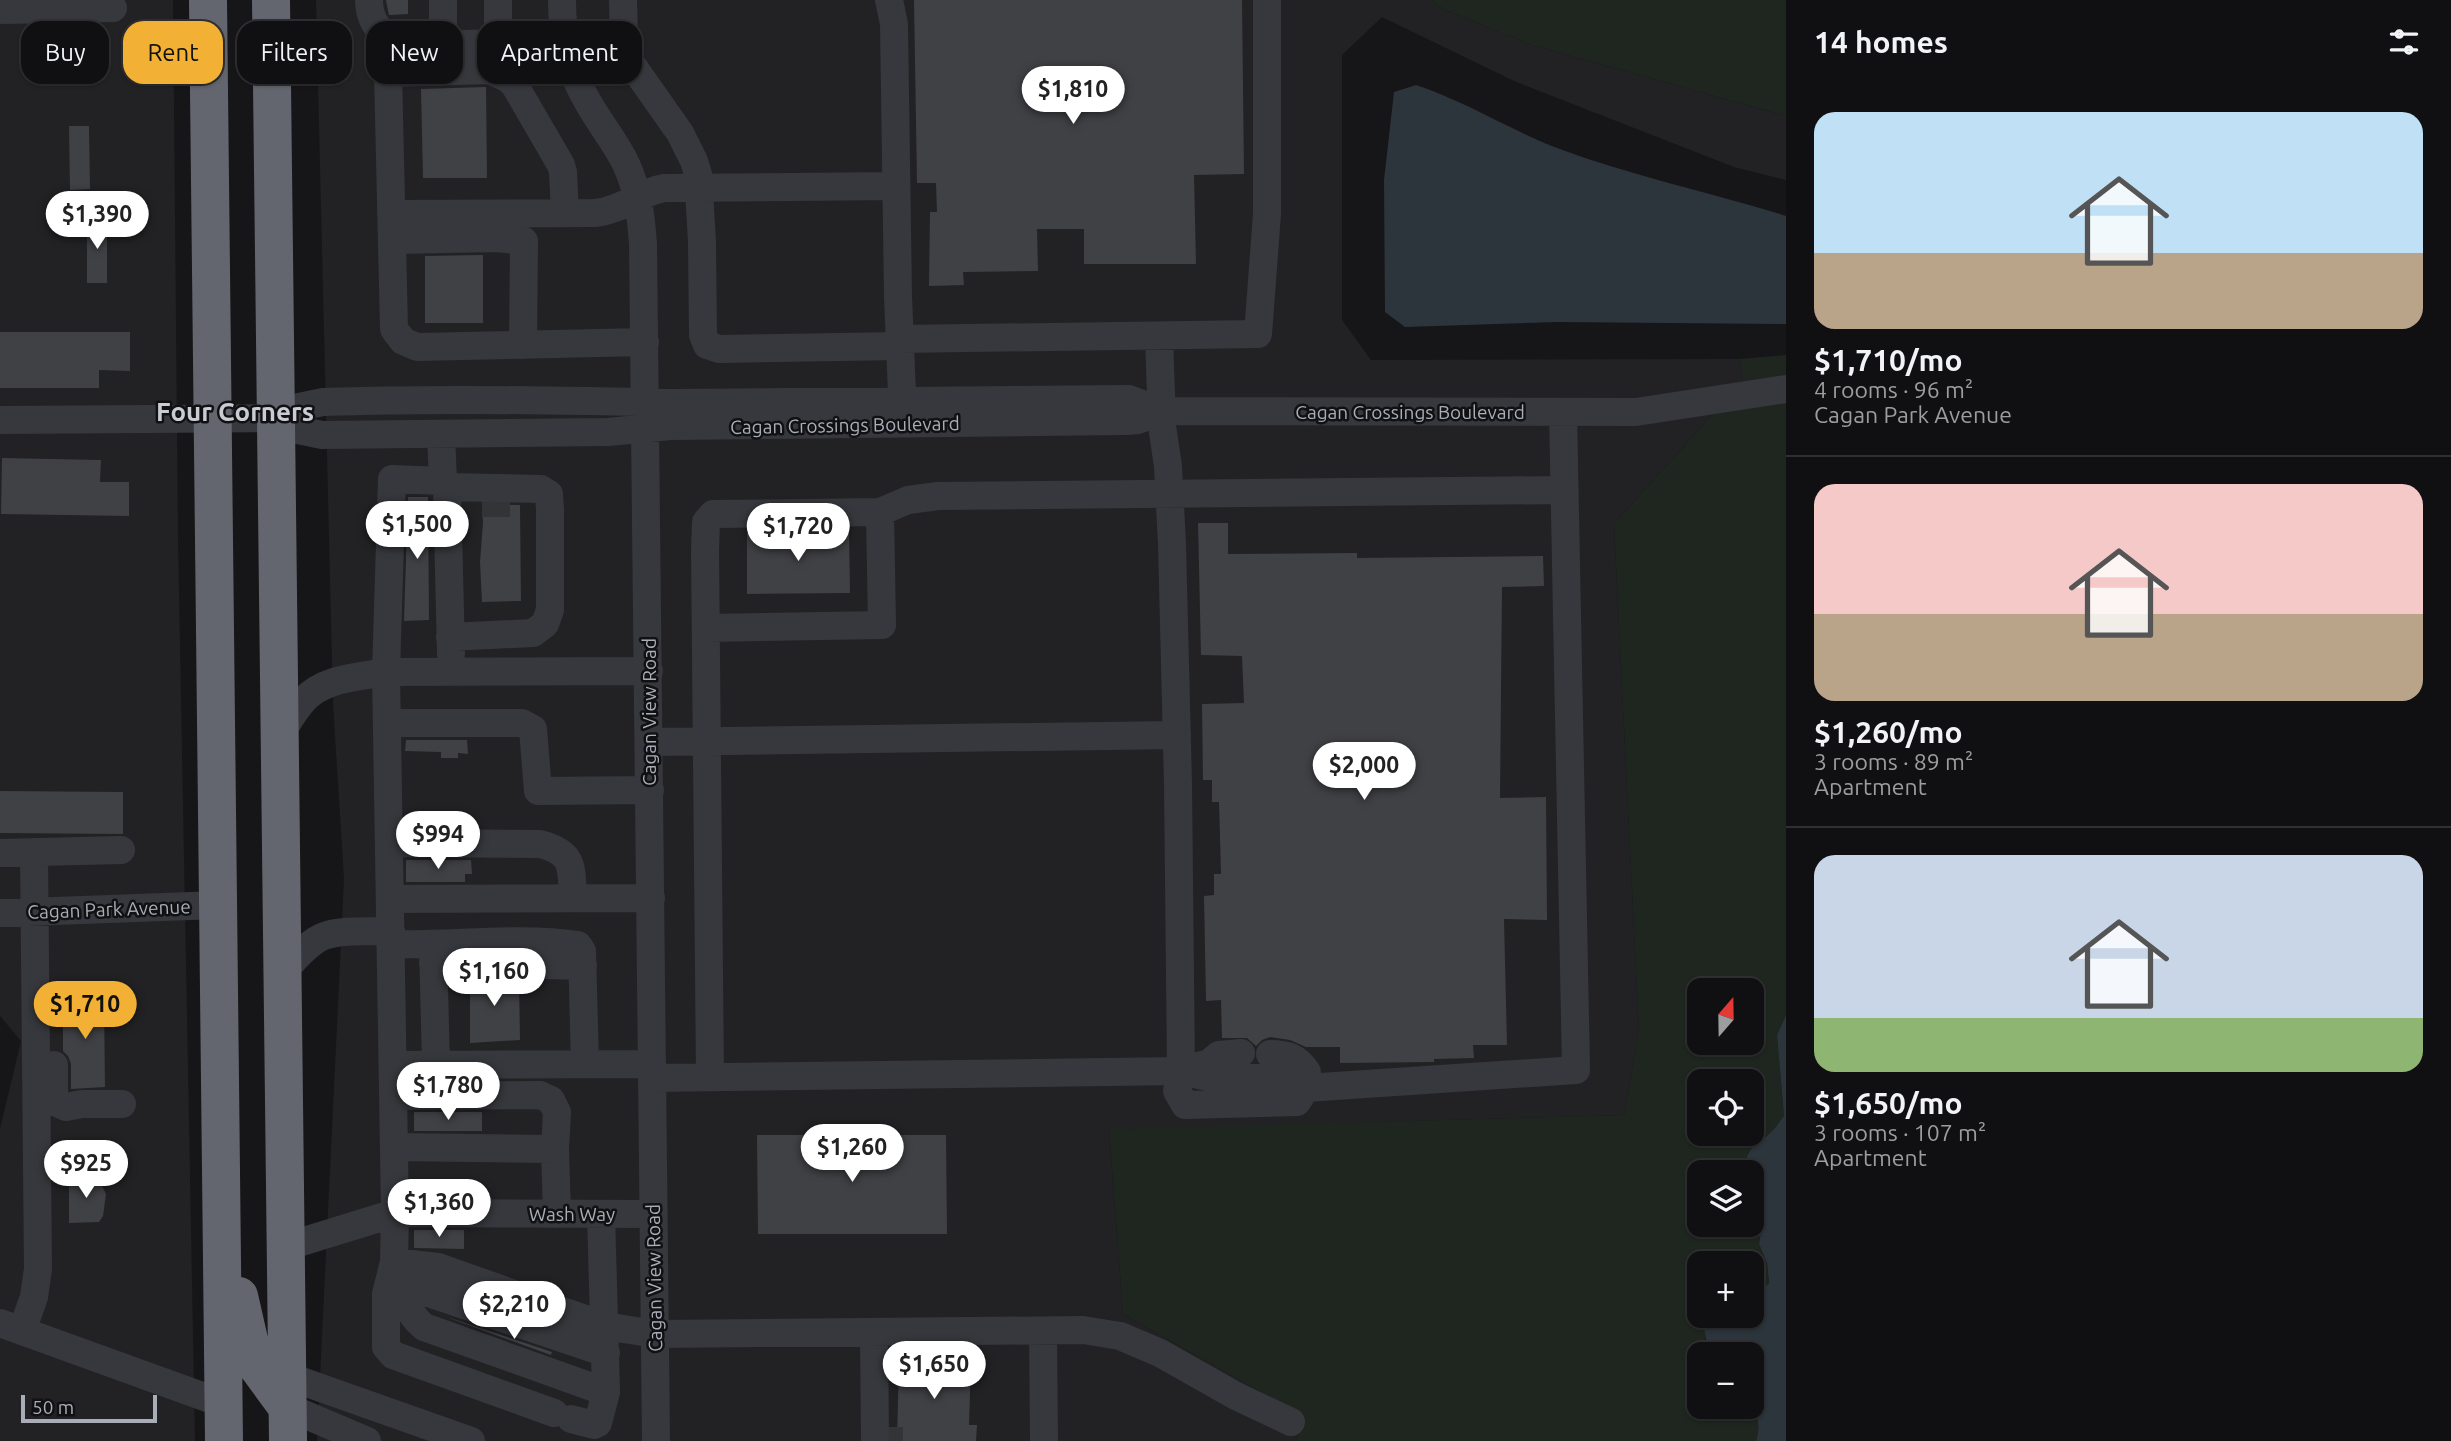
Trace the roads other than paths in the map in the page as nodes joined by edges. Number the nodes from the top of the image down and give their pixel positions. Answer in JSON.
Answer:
{"nodes":[{"id":1,"x":208,"y":0,"type":"edge"},
{"id":2,"x":271,"y":0,"type":"edge"},
{"id":3,"x":369,"y":0,"type":"edge"},
{"id":4,"x":443,"y":0,"type":"edge"},
{"id":5,"x":498,"y":0,"type":"edge"},
{"id":6,"x":562,"y":0,"type":"edge"},
{"id":7,"x":623,"y":0,"type":"edge"},
{"id":8,"x":889,"y":0,"type":"edge"},
{"id":9,"x":1268,"y":0,"type":"edge"},
{"id":10,"x":113,"y":9,"type":"dead end"},
{"id":11,"x":0,"y":10,"type":"edge"},
{"id":12,"x":373,"y":21,"type":"edge"},
{"id":13,"x":443,"y":21,"type":"edge"},
{"id":14,"x":498,"y":21,"type":"edge"},
{"id":15,"x":564,"y":21,"type":"edge"},
{"id":16,"x":463,"y":67,"type":"edge"},
{"id":17,"x":393,"y":84,"type":"edge"},
{"id":18,"x":579,"y":84,"type":"edge"},
{"id":19,"x":896,"y":186,"type":"junction"},
{"id":20,"x":700,"y":187,"type":"junction"},
{"id":21,"x":638,"y":197,"type":"junction"},
{"id":22,"x":565,"y":213,"type":"junction"},
{"id":23,"x":392,"y":227,"type":"junction"},
{"id":24,"x":1158,"y":336,"type":"junction"},
{"id":25,"x":645,"y":342,"type":"junction"},
{"id":26,"x":900,"y":342,"type":"junction"},
{"id":27,"x":523,"y":345,"type":"junction"},
{"id":28,"x":1786,"y":389,"type":"edge"},
{"id":29,"x":1161,"y":411,"type":"junction"},
{"id":30,"x":1563,"y":412,"type":"junction"},
{"id":31,"x":903,"y":413,"type":"junction"},
{"id":32,"x":646,"y":415,"type":"junction"},
{"id":33,"x":276,"y":418,"type":"junction"},
{"id":34,"x":213,"y":419,"type":"junction"},
{"id":35,"x":0,"y":420,"type":"edge"},
{"id":36,"x":441,"y":434,"type":"junction"},
{"id":37,"x":446,"y":490,"type":"junction"},
{"id":38,"x":1564,"y":490,"type":"junction"},
{"id":39,"x":1170,"y":494,"type":"junction"},
{"id":40,"x":482,"y":503,"type":"tunnel mouth"},
{"id":41,"x":519,"y":503,"type":"tunnel mouth"},
{"id":42,"x":550,"y":510,"type":"junction"},
{"id":43,"x":880,"y":512,"type":"junction"},
{"id":44,"x":706,"y":628,"type":"junction"},
{"id":45,"x":450,"y":637,"type":"junction"},
{"id":46,"x":649,"y":671,"type":"junction"},
{"id":47,"x":386,"y":672,"type":"junction"},
{"id":48,"x":452,"y":672,"type":"junction"},
{"id":49,"x":387,"y":723,"type":"junction"},
{"id":50,"x":281,"y":733,"type":"junction"},
{"id":51,"x":1177,"y":735,"type":"junction"},
{"id":52,"x":706,"y":740,"type":"junction"},
{"id":53,"x":650,"y":742,"type":"junction"},
{"id":54,"x":650,"y":790,"type":"junction"},
{"id":55,"x":389,"y":843,"type":"junction"},
{"id":56,"x":121,"y":850,"type":"dead end"},
{"id":57,"x":34,"y":852,"type":"junction"},
{"id":58,"x":0,"y":853,"type":"edge"},
{"id":59,"x":573,"y":898,"type":"junction"},
{"id":60,"x":651,"y":898,"type":"junction"},
{"id":61,"x":390,"y":899,"type":"junction"},
{"id":62,"x":218,"y":905,"type":"junction"},
{"id":63,"x":35,"y":912,"type":"junction"},
{"id":64,"x":0,"y":914,"type":"edge"},
{"id":65,"x":391,"y":937,"type":"junction"},
{"id":66,"x":433,"y":959,"type":"junction"},
{"id":67,"x":582,"y":962,"type":"junction"},
{"id":68,"x":470,"y":964,"type":"tunnel mouth"},
{"id":69,"x":507,"y":964,"type":"tunnel mouth"},
{"id":70,"x":282,"y":972,"type":"junction"},
{"id":71,"x":54,"y":974,"type":"dead end"},
{"id":72,"x":1241,"y":1057,"type":"dead end"},
{"id":73,"x":1270,"y":1058,"type":"dead end"},
{"id":74,"x":585,"y":1064,"type":"junction"},
{"id":75,"x":393,"y":1065,"type":"junction"},
{"id":76,"x":436,"y":1065,"type":"junction"},
{"id":77,"x":653,"y":1071,"type":"junction"},
{"id":78,"x":1181,"y":1071,"type":"junction"},
{"id":79,"x":710,"y":1077,"type":"junction"},
{"id":80,"x":1306,"y":1088,"type":"junction"},
{"id":81,"x":394,"y":1096,"type":"junction"},
{"id":82,"x":122,"y":1104,"type":"dead end"},
{"id":83,"x":394,"y":1147,"type":"junction"},
{"id":84,"x":555,"y":1149,"type":"junction"},
{"id":85,"x":396,"y":1213,"type":"junction"},
{"id":86,"x":557,"y":1214,"type":"junction"},
{"id":87,"x":601,"y":1214,"type":"junction"},
{"id":88,"x":653,"y":1214,"type":"junction"},
{"id":89,"x":222,"y":1218,"type":"junction"},
{"id":90,"x":285,"y":1247,"type":"junction"},
{"id":91,"x":390,"y":1278,"type":"junction"},
{"id":92,"x":11,"y":1327,"type":"edge"},
{"id":93,"x":1043,"y":1331,"type":"junction"},
{"id":94,"x":874,"y":1333,"type":"junction"},
{"id":95,"x":655,"y":1334,"type":"junction"},
{"id":96,"x":606,"y":1339,"type":"junction"},
{"id":97,"x":606,"y":1392,"type":"junction"},
{"id":98,"x":224,"y":1404,"type":"junction"},
{"id":99,"x":287,"y":1408,"type":"edge"},
{"id":100,"x":1291,"y":1422,"type":"dead end"},
{"id":101,"x":882,"y":1434,"type":"tunnel mouth"},
{"id":102,"x":433,"y":1435,"type":"edge"},
{"id":103,"x":224,"y":1441,"type":"edge"},
{"id":104,"x":248,"y":1441,"type":"edge"},
{"id":105,"x":367,"y":1441,"type":"edge"},
{"id":106,"x":471,"y":1441,"type":"edge"},
{"id":107,"x":656,"y":1441,"type":"edge"},
{"id":108,"x":1044,"y":1441,"type":"edge"}],
"edges":[{"from":1,"to":34,"type":"highway"},
{"from":2,"to":33,"type":"highway"},
{"from":3,"to":12,"type":"street"},
{"from":4,"to":13,"type":"street"},
{"from":5,"to":14,"type":"street"},
{"from":6,"to":15,"type":"street","name":"Cagan View Road"},
{"from":7,"to":20,"type":"street"},
{"from":8,"to":19,"type":"street"},
{"from":9,"to":24,"type":"street"},
{"from":10,"to":11,"type":"street"},
{"from":16,"to":22,"type":"street"},
{"from":17,"to":23,"type":"street"},
{"from":18,"to":21,"type":"street","name":"Cagan View Road"},
{"from":19,"to":20,"type":"street"},
{"from":19,"to":26,"type":"street"},
{"from":20,"to":21,"type":"street"},
{"from":20,"to":26,"type":"street"},
{"from":21,"to":22,"type":"street"},
{"from":21,"to":25,"type":"street","name":"Cagan View Road"},
{"from":22,"to":23,"type":"street"},
{"from":23,"to":27,"type":"street"},
{"from":23,"to":27,"type":"street"},
{"from":24,"to":26,"type":"street"},
{"from":24,"to":29,"type":"street"},
{"from":25,"to":27,"type":"street"},
{"from":25,"to":32,"type":"street","name":"Cagan View Road"},
{"from":26,"to":31,"type":"street"},
{"from":28,"to":30,"type":"street","name":"Cagan Crossings Boulevard"},
{"from":29,"to":30,"type":"street","name":"Cagan Crossings Boulevard"},
{"from":29,"to":31,"type":"street","name":"Cagan Crossings Boulevard"},
{"from":29,"to":39,"type":"street"},
{"from":30,"to":38,"type":"street"},
{"from":31,"to":32,"type":"street","name":"Cagan Crossings Boulevard"},
{"from":32,"to":33,"type":"street"},
{"from":32,"to":36,"type":"street"},
{"from":32,"to":46,"type":"street","name":"Cagan View Road"},
{"from":33,"to":34,"type":"street"},
{"from":33,"to":36,"type":"street"},
{"from":33,"to":50,"type":"highway"},
{"from":34,"to":35,"type":"street"},
{"from":34,"to":62,"type":"highway"},
{"from":36,"to":37,"type":"street"},
{"from":37,"to":40,"type":"street"},
{"from":37,"to":42,"type":"street"},
{"from":37,"to":45,"type":"street"},
{"from":37,"to":47,"type":"street"},
{"from":38,"to":39,"type":"street"},
{"from":38,"to":80,"type":"street"},
{"from":39,"to":43,"type":"street"},
{"from":39,"to":51,"type":"street"},
{"from":41,"to":42,"type":"street"},
{"from":42,"to":45,"type":"street"},
{"from":43,"to":44,"type":"street"},
{"from":43,"to":44,"type":"street"},
{"from":44,"to":52,"type":"street"},
{"from":45,"to":48,"type":"street"},
{"from":46,"to":48,"type":"street"},
{"from":46,"to":53,"type":"street","name":"Cagan View Road"},
{"from":47,"to":48,"type":"street"},
{"from":47,"to":49,"type":"street"},
{"from":47,"to":50,"type":"street"},
{"from":49,"to":54,"type":"street"},
{"from":49,"to":55,"type":"street"},
{"from":50,"to":70,"type":"highway"},
{"from":51,"to":52,"type":"street"},
{"from":51,"to":78,"type":"street"},
{"from":52,"to":53,"type":"street"},
{"from":52,"to":79,"type":"street"},
{"from":53,"to":54,"type":"street","name":"Cagan View Road"},
{"from":54,"to":60,"type":"street","name":"Cagan View Road"},
{"from":55,"to":59,"type":"street"},
{"from":55,"to":61,"type":"street"},
{"from":56,"to":57,"type":"street"},
{"from":57,"to":58,"type":"street"},
{"from":57,"to":63,"type":"street"},
{"from":59,"to":60,"type":"street"},
{"from":59,"to":61,"type":"street"},
{"from":60,"to":77,"type":"street","name":"Cagan View Road"},
{"from":61,"to":65,"type":"street"},
{"from":62,"to":63,"type":"street","name":"Cagan Park Avenue"},
{"from":62,"to":89,"type":"highway"},
{"from":63,"to":64,"type":"street","name":"Cagan Park Avenue"},
{"from":63,"to":92,"type":"street"},
{"from":65,"to":66,"type":"street"},
{"from":65,"to":70,"type":"street"},
{"from":65,"to":75,"type":"street"},
{"from":66,"to":67,"type":"street"},
{"from":66,"to":68,"type":"street"},
{"from":66,"to":76,"type":"street"},
{"from":67,"to":69,"type":"street"},
{"from":67,"to":74,"type":"street"},
{"from":70,"to":90,"type":"highway"},
{"from":71,"to":82,"type":"street"},
{"from":72,"to":78,"type":"street"},
{"from":73,"to":80,"type":"street"},
{"from":74,"to":76,"type":"street"},
{"from":74,"to":77,"type":"street"},
{"from":75,"to":76,"type":"street"},
{"from":75,"to":81,"type":"street"},
{"from":77,"to":79,"type":"street"},
{"from":77,"to":88,"type":"street","name":"Cagan View Road"},
{"from":78,"to":79,"type":"street"},
{"from":78,"to":80,"type":"street"},
{"from":81,"to":83,"type":"street"},
{"from":81,"to":84,"type":"street"},
{"from":83,"to":84,"type":"street"},
{"from":83,"to":85,"type":"street"},
{"from":84,"to":86,"type":"street"},
{"from":85,"to":86,"type":"street","name":"Wash Way"},
{"from":85,"to":90,"type":"street","name":"Wash Way"},
{"from":85,"to":91,"type":"street"},
{"from":86,"to":87,"type":"street","name":"Wash Way"},
{"from":87,"to":88,"type":"street","name":"Wash Way"},
{"from":87,"to":96,"type":"street"},
{"from":88,"to":95,"type":"street","name":"Cagan View Road"},
{"from":89,"to":98,"type":"highway"},
{"from":89,"to":99,"type":"highway"},
{"from":90,"to":99,"type":"highway"},
{"from":91,"to":96,"type":"street"},
{"from":91,"to":97,"type":"street"},
{"from":91,"to":97,"type":"street"},
{"from":92,"to":98,"type":"street"},
{"from":93,"to":94,"type":"street"},
{"from":93,"to":100,"type":"street"},
{"from":93,"to":108,"type":"street"},
{"from":94,"to":95,"type":"street"},
{"from":94,"to":101,"type":"street"},
{"from":95,"to":96,"type":"street"},
{"from":95,"to":107,"type":"street","name":"Cagan View Road"},
{"from":96,"to":97,"type":"street"},
{"from":98,"to":103,"type":"highway"},
{"from":98,"to":104,"type":"highway"},
{"from":99,"to":102,"type":"street"},
{"from":99,"to":105,"type":"street"},
{"from":102,"to":106,"type":"street"}]}
